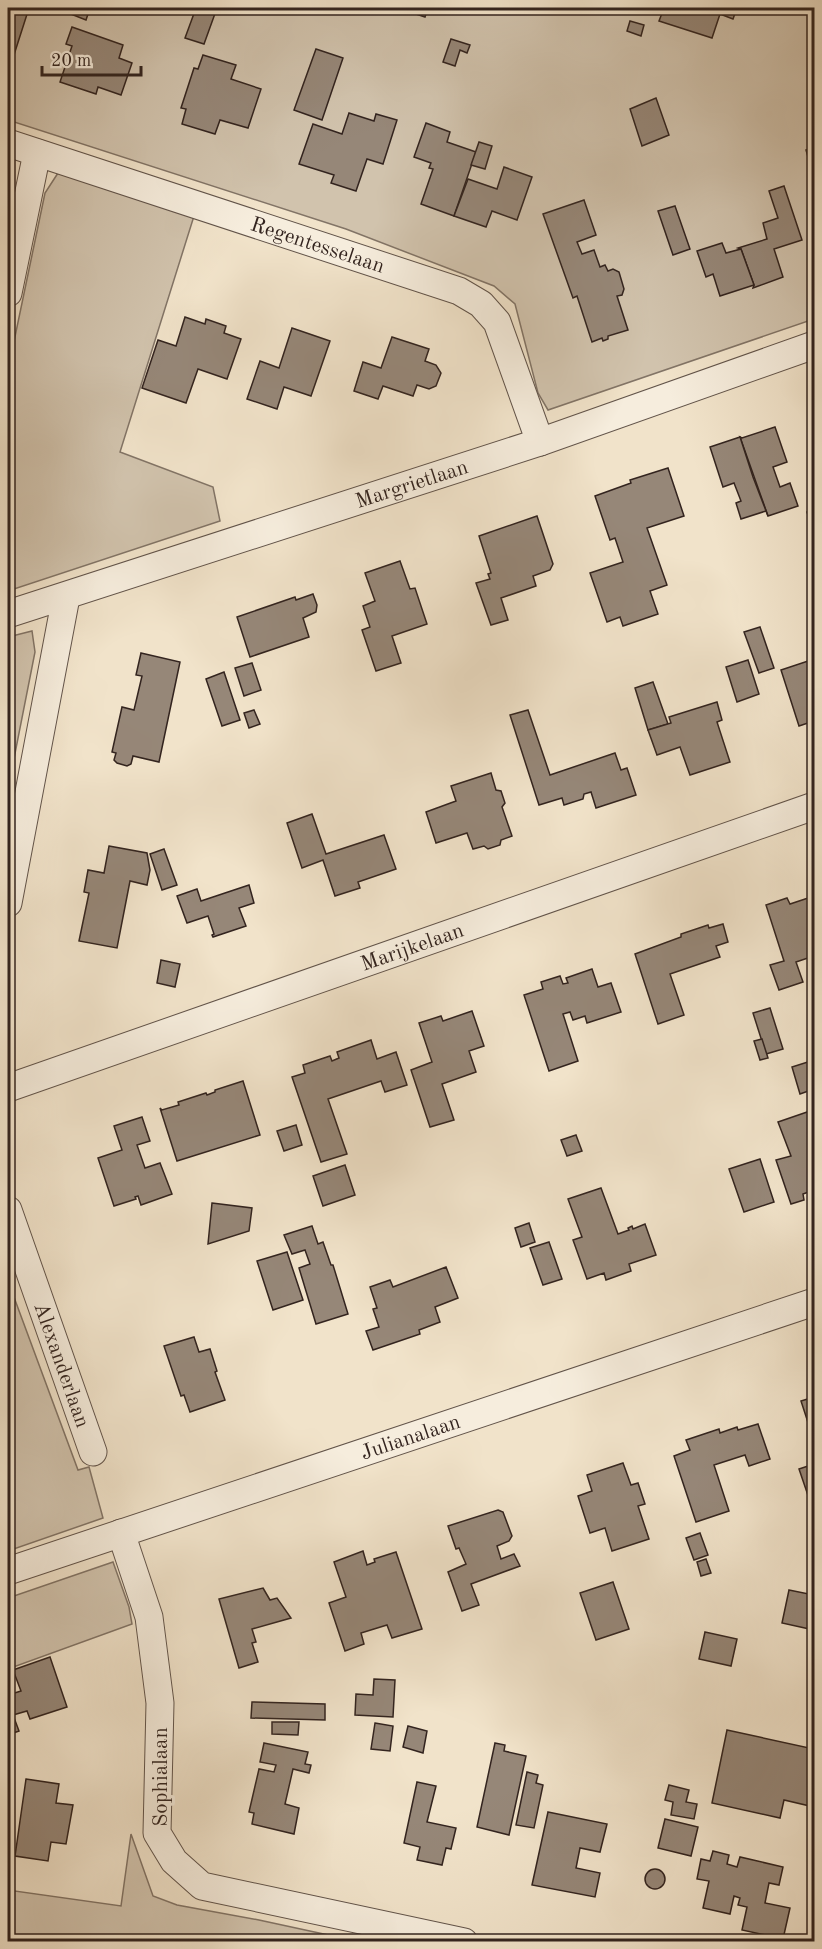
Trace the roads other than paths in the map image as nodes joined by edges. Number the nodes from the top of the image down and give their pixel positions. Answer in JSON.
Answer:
{"nodes":[{"id":1,"x":8,"y":143,"type":"edge"},
{"id":2,"x":37,"y":153,"type":"junction"},
{"id":3,"x":8,"y":293,"type":"edge"},
{"id":4,"x":814,"y":345,"type":"edge"},
{"id":5,"x":540,"y":442,"type":"junction"},
{"id":6,"x":66,"y":597,"type":"junction"},
{"id":7,"x":8,"y":614,"type":"edge"},
{"id":8,"x":814,"y":806,"type":"edge"},
{"id":9,"x":8,"y":903,"type":"edge"},
{"id":10,"x":8,"y":1088,"type":"edge"},
{"id":11,"x":8,"y":1210,"type":"edge"},
{"id":12,"x":814,"y":1302,"type":"edge"},
{"id":13,"x":93,"y":1452,"type":"dead end"},
{"id":14,"x":122,"y":1533,"type":"junction"},
{"id":15,"x":8,"y":1571,"type":"edge"},
{"id":16,"x":464,"y":1941,"type":"edge"}],
"edges":[{"from":1,"to":2,"type":"street","name":"Regentesselaan"},
{"from":2,"to":3,"type":"street"},
{"from":2,"to":5,"type":"street","name":"Regentesselaan"},
{"from":4,"to":5,"type":"street","name":"Margrietlaan"},
{"from":5,"to":6,"type":"street","name":"Margrietlaan"},
{"from":6,"to":7,"type":"street","name":"Margrietlaan"},
{"from":6,"to":9,"type":"street"},
{"from":8,"to":10,"type":"street","name":"Marijkelaan"},
{"from":11,"to":13,"type":"street","name":"Alexanderlaan"},
{"from":12,"to":14,"type":"street","name":"Julianalaan"},
{"from":14,"to":15,"type":"street","name":"Julianalaan"},
{"from":14,"to":16,"type":"street","name":"Sophialaan"}]}
